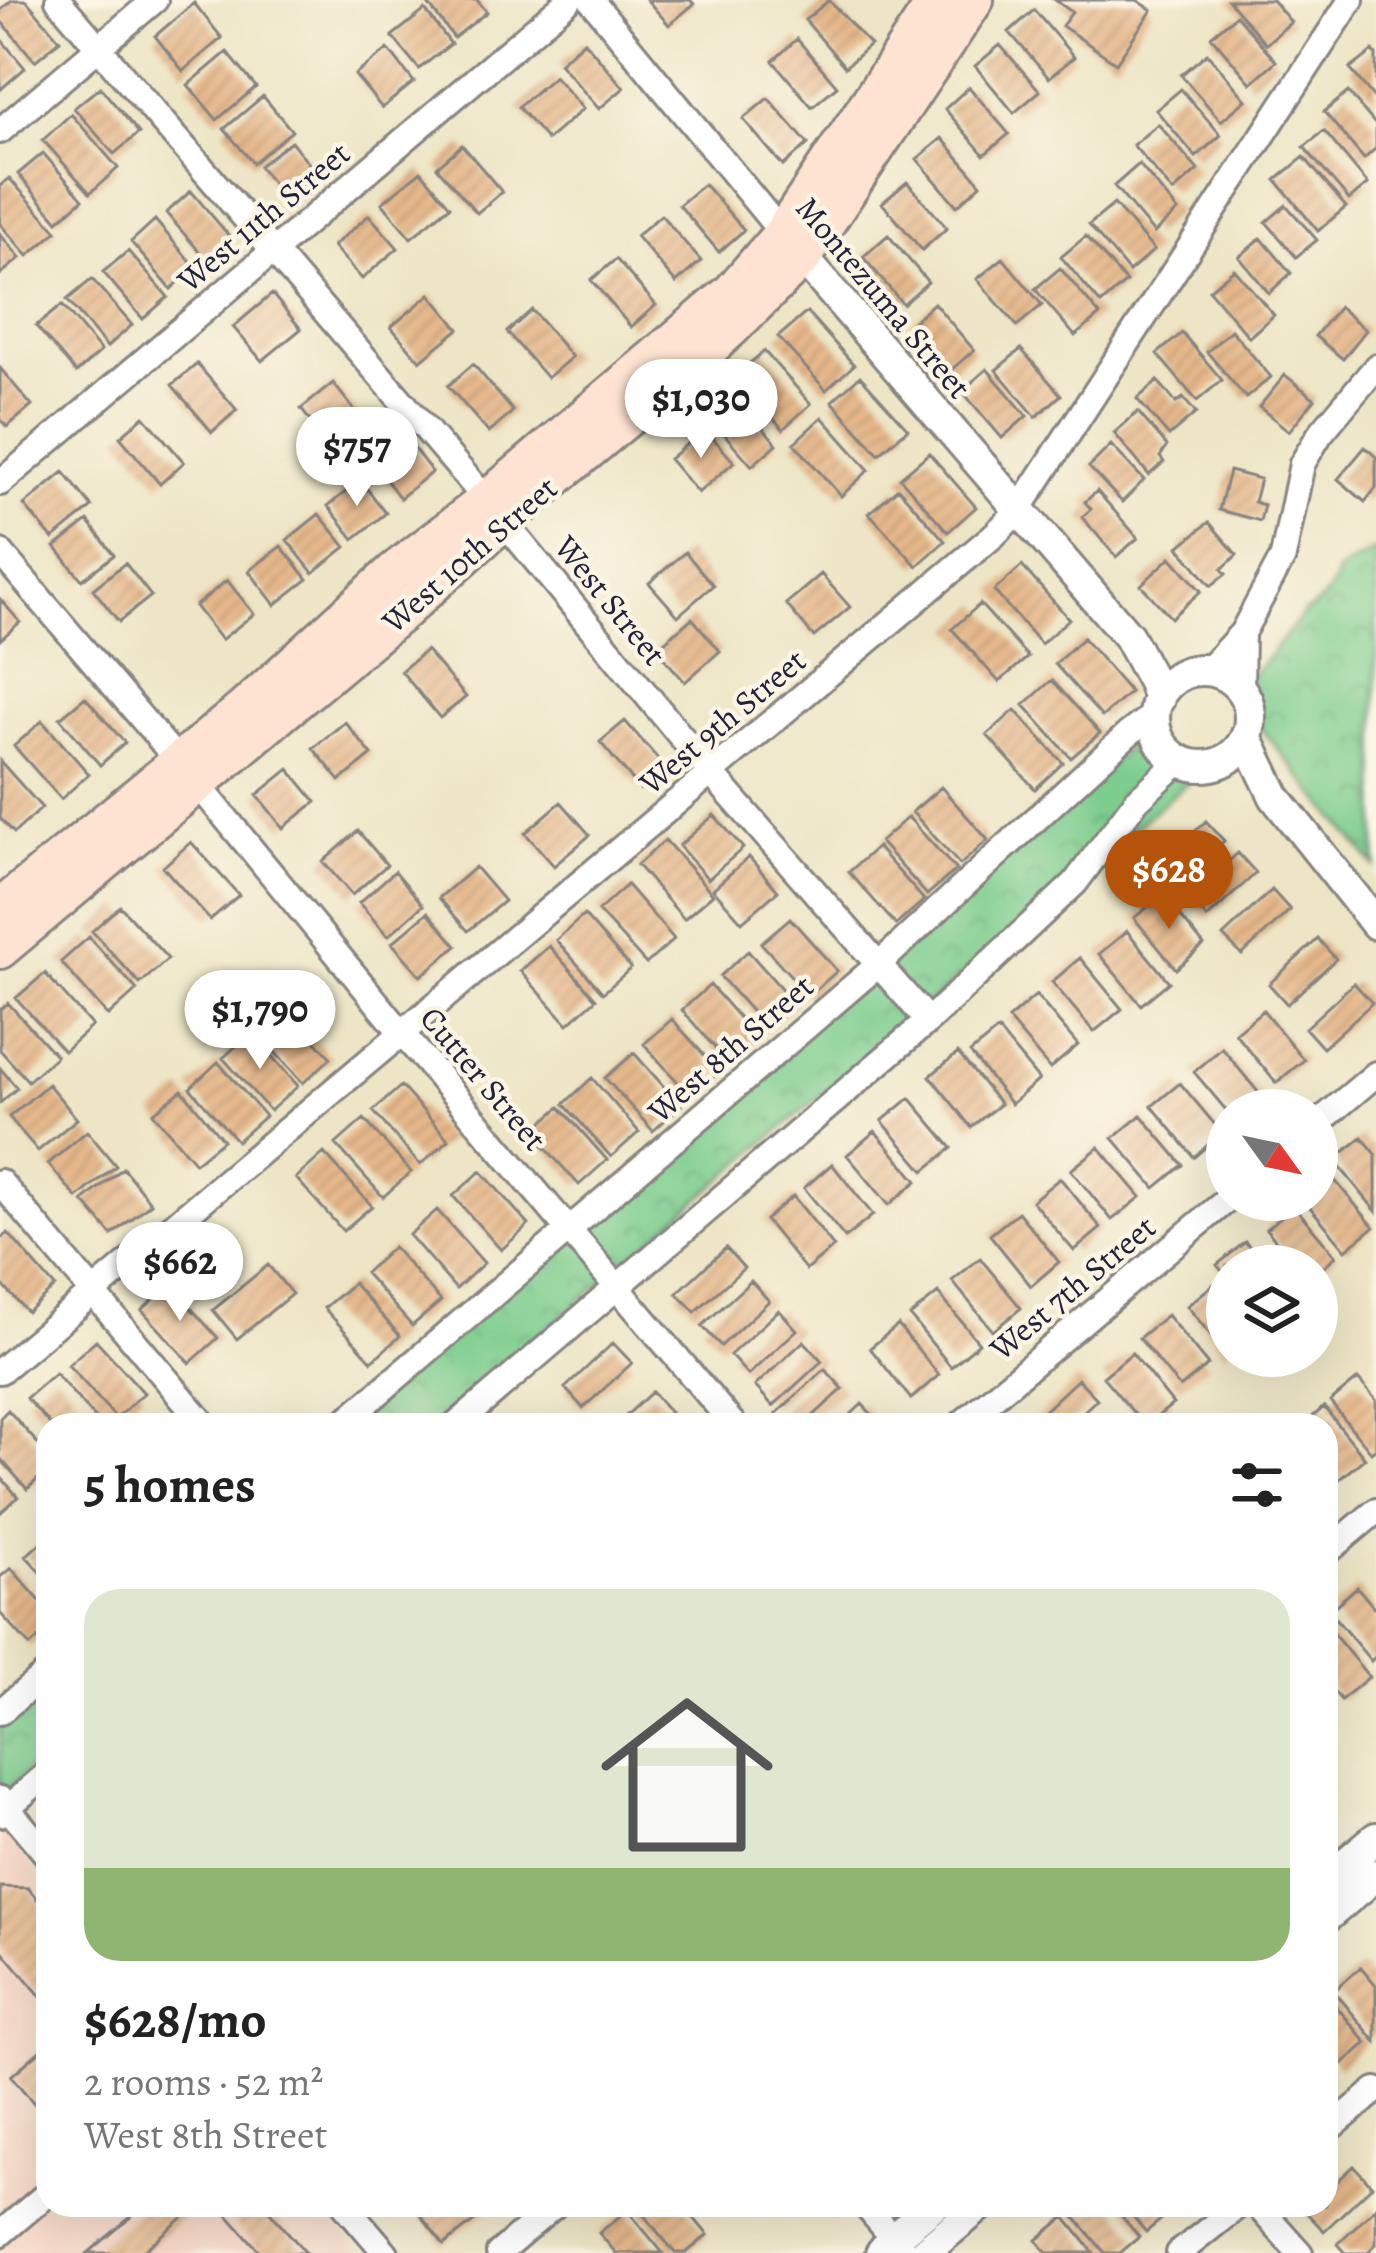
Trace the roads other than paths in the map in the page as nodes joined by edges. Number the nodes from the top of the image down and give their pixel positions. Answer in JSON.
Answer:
{"nodes":[{"id":1,"x":58,"y":0,"type":"edge"},
{"id":2,"x":155,"y":0,"type":"edge"},
{"id":3,"x":569,"y":0,"type":"edge"},
{"id":4,"x":591,"y":0,"type":"edge"},
{"id":5,"x":937,"y":0,"type":"edge"},
{"id":6,"x":975,"y":0,"type":"edge"},
{"id":7,"x":1351,"y":0,"type":"edge"},
{"id":8,"x":99,"y":48,"type":"junction"},
{"id":9,"x":0,"y":131,"type":"edge"},
{"id":10,"x":793,"y":246,"type":"junction"},
{"id":11,"x":273,"y":250,"type":"junction"},
{"id":12,"x":1376,"y":367,"type":"edge"},
{"id":13,"x":0,"y":482,"type":"edge"},
{"id":14,"x":495,"y":511,"type":"junction"},
{"id":15,"x":1018,"y":511,"type":"junction"},
{"id":16,"x":0,"y":552,"type":"edge"},
{"id":17,"x":1242,"y":633,"type":"junction"},
{"id":18,"x":1128,"y":636,"type":"junction"},
{"id":19,"x":1199,"y":672,"type":"junction"},
{"id":20,"x":1241,"y":691,"type":"junction"},
{"id":21,"x":1157,"y":706,"type":"junction"},
{"id":22,"x":1246,"y":737,"type":"junction"},
{"id":23,"x":1180,"y":761,"type":"junction"},
{"id":24,"x":1217,"y":764,"type":"junction"},
{"id":25,"x":188,"y":772,"type":"junction"},
{"id":26,"x":712,"y":773,"type":"junction"},
{"id":27,"x":1275,"y":797,"type":"junction"},
{"id":28,"x":0,"y":908,"type":"edge"},
{"id":29,"x":1376,"y":924,"type":"edge"},
{"id":30,"x":0,"y":950,"type":"edge"},
{"id":31,"x":878,"y":965,"type":"junction"},
{"id":32,"x":928,"y":1021,"type":"junction"},
{"id":33,"x":401,"y":1032,"type":"junction"},
{"id":34,"x":1376,"y":1074,"type":"edge"},
{"id":35,"x":1338,"y":1106,"type":"edge"},
{"id":36,"x":0,"y":1182,"type":"edge"},
{"id":37,"x":1206,"y":1218,"type":"edge"},
{"id":38,"x":568,"y":1230,"type":"junction"},
{"id":39,"x":617,"y":1288,"type":"junction"},
{"id":40,"x":93,"y":1293,"type":"junction"},
{"id":41,"x":0,"y":1371,"type":"edge"},
{"id":42,"x":195,"y":1413,"type":"edge"},
{"id":43,"x":355,"y":1413,"type":"edge"},
{"id":44,"x":470,"y":1413,"type":"edge"},
{"id":45,"x":724,"y":1413,"type":"edge"},
{"id":46,"x":974,"y":1413,"type":"edge"},
{"id":47,"x":1376,"y":1511,"type":"edge"},
{"id":48,"x":1338,"y":1543,"type":"edge"},
{"id":49,"x":36,"y":1682,"type":"edge"},
{"id":50,"x":0,"y":1712,"type":"edge"},
{"id":51,"x":36,"y":1782,"type":"edge"},
{"id":52,"x":2,"y":1807,"type":"edge"},
{"id":53,"x":1376,"y":1838,"type":"edge"},
{"id":54,"x":36,"y":1843,"type":"edge"},
{"id":55,"x":1338,"y":1870,"type":"edge"},
{"id":56,"x":1376,"y":1874,"type":"edge"},
{"id":57,"x":1338,"y":1907,"type":"edge"},
{"id":58,"x":1376,"y":2090,"type":"edge"},
{"id":59,"x":1338,"y":2118,"type":"edge"},
{"id":60,"x":36,"y":2203,"type":"edge"},
{"id":61,"x":355,"y":2217,"type":"edge"},
{"id":62,"x":541,"y":2217,"type":"edge"},
{"id":63,"x":873,"y":2217,"type":"edge"},
{"id":64,"x":922,"y":2217,"type":"edge"},
{"id":65,"x":966,"y":2217,"type":"edge"},
{"id":66,"x":1224,"y":2217,"type":"edge"},
{"id":67,"x":1268,"y":2217,"type":"edge"},
{"id":68,"x":0,"y":2234,"type":"edge"},
{"id":69,"x":893,"y":2248,"type":"edge"},
{"id":70,"x":386,"y":2253,"type":"edge"},
{"id":71,"x":499,"y":2253,"type":"edge"},
{"id":72,"x":923,"y":2253,"type":"edge"},
{"id":73,"x":1179,"y":2253,"type":"edge"},
{"id":74,"x":1300,"y":2253,"type":"edge"}],
"edges":[{"from":1,"to":8,"type":"street","name":"West Street"},
{"from":2,"to":8,"type":"street"},
{"from":3,"to":11,"type":"street","name":"West 11th Street"},
{"from":4,"to":10,"type":"street","name":"Montezuma Street"},
{"from":5,"to":10,"type":"main road","name":"West 10th Street"},
{"from":6,"to":10,"type":"main road","name":"West 10th Street"},
{"from":7,"to":15,"type":"street","name":"West 9th Street"},
{"from":8,"to":9,"type":"street"},
{"from":8,"to":11,"type":"street","name":"West Street"},
{"from":10,"to":14,"type":"main road","name":"West 10th Street"},
{"from":10,"to":15,"type":"street","name":"Montezuma Street"},
{"from":11,"to":13,"type":"street","name":"West 11th Street"},
{"from":11,"to":14,"type":"street","name":"West Street"},
{"from":12,"to":17,"type":"street"},
{"from":14,"to":25,"type":"main road","name":"West 10th Street"},
{"from":14,"to":26,"type":"street","name":"West Street"},
{"from":15,"to":18,"type":"street","name":"Montezuma Street"},
{"from":15,"to":26,"type":"street","name":"West 9th Street"},
{"from":16,"to":25,"type":"street","name":"Cutter Street"},
{"from":17,"to":19,"type":"street"},
{"from":17,"to":20,"type":"street"},
{"from":18,"to":19,"type":"street","name":"Montezuma Street"},
{"from":18,"to":21,"type":"street","name":"Montezuma Street"},
{"from":19,"to":20,"type":"street"},
{"from":19,"to":21,"type":"street"},
{"from":20,"to":22,"type":"street"},
{"from":21,"to":23,"type":"street"},
{"from":21,"to":31,"type":"street","name":"West 8th Street"},
{"from":22,"to":24,"type":"street"},
{"from":22,"to":27,"type":"street"},
{"from":23,"to":24,"type":"street"},
{"from":23,"to":32,"type":"street"},
{"from":24,"to":27,"type":"street"},
{"from":25,"to":28,"type":"main road","name":"West 10th Street"},
{"from":25,"to":30,"type":"main road","name":"West 10th Street"},
{"from":25,"to":33,"type":"street","name":"Cutter Street"},
{"from":26,"to":31,"type":"street","name":"West Street"},
{"from":26,"to":33,"type":"street","name":"West 9th Street"},
{"from":27,"to":29,"type":"street"},
{"from":31,"to":32,"type":"street","name":"West Street"},
{"from":31,"to":38,"type":"street","name":"West 8th Street"},
{"from":32,"to":39,"type":"street"},
{"from":33,"to":38,"type":"street","name":"Cutter Street"},
{"from":33,"to":40,"type":"street","name":"West 9th Street"},
{"from":34,"to":35,"type":"street"},
{"from":36,"to":40,"type":"street"},
{"from":37,"to":46,"type":"street","name":"West 7th Street"},
{"from":38,"to":39,"type":"street","name":"Cutter Street"},
{"from":38,"to":43,"type":"street","name":"West 8th Street"},
{"from":39,"to":44,"type":"street"},
{"from":39,"to":45,"type":"street","name":"Cutter Street"},
{"from":40,"to":41,"type":"street","name":"West 9th Street"},
{"from":40,"to":42,"type":"street"},
{"from":47,"to":48,"type":"street"},
{"from":49,"to":50,"type":"street"},
{"from":51,"to":52,"type":"street"},
{"from":52,"to":54,"type":"street"},
{"from":53,"to":55,"type":"street"},
{"from":56,"to":57,"type":"street"},
{"from":58,"to":59,"type":"street"},
{"from":60,"to":68,"type":"street"},
{"from":61,"to":70,"type":"street"},
{"from":62,"to":71,"type":"street"},
{"from":63,"to":69,"type":"street"},
{"from":64,"to":69,"type":"street"},
{"from":65,"to":72,"type":"street"},
{"from":66,"to":73,"type":"street"},
{"from":67,"to":74,"type":"street"}]}
